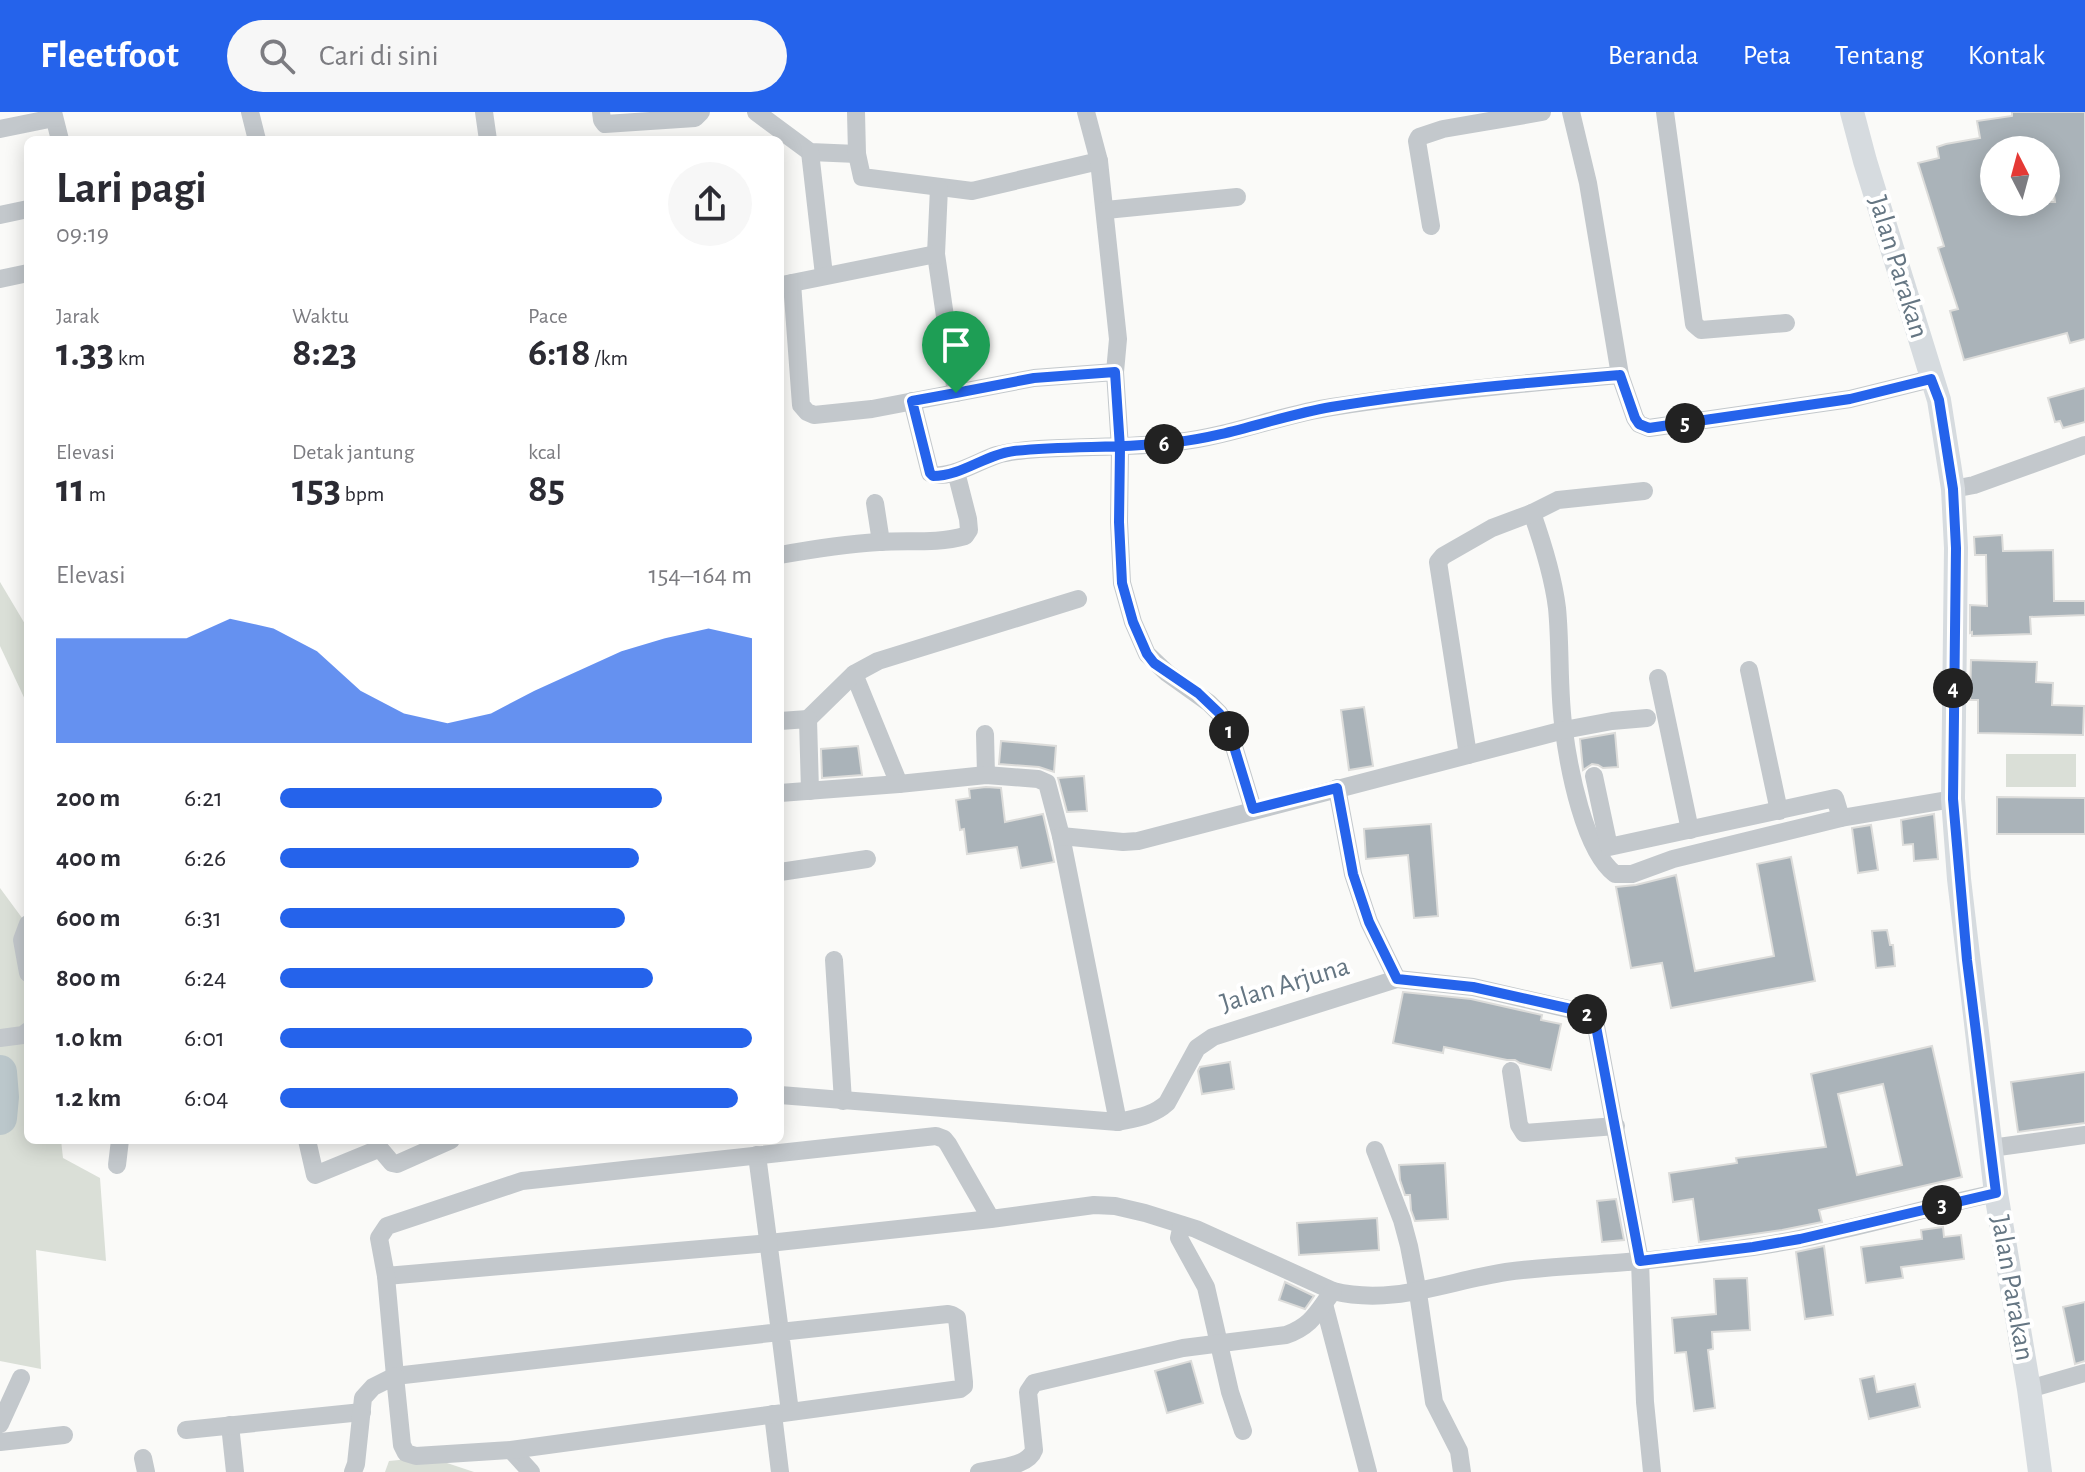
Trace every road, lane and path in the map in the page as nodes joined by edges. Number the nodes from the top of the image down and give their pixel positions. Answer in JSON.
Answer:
{"nodes":[{"id":1,"x":250,"y":112,"type":"edge"},
{"id":2,"x":484,"y":112,"type":"edge"},
{"id":3,"x":601,"y":112,"type":"edge"},
{"id":4,"x":701,"y":112,"type":"edge"},
{"id":5,"x":756,"y":112,"type":"edge"},
{"id":6,"x":856,"y":112,"type":"edge"},
{"id":7,"x":1086,"y":112,"type":"edge"},
{"id":8,"x":1542,"y":112,"type":"edge"},
{"id":9,"x":1571,"y":112,"type":"edge"},
{"id":10,"x":1665,"y":112,"type":"edge"},
{"id":11,"x":1852,"y":112,"type":"edge"},
{"id":12,"x":54,"y":115,"type":"edge"},
{"id":13,"x":1441,"y":121,"type":"edge"},
{"id":14,"x":0,"y":129,"type":"edge"},
{"id":15,"x":59,"y":136,"type":"edge"},
{"id":16,"x":256,"y":136,"type":"edge"},
{"id":17,"x":487,"y":136,"type":"edge"},
{"id":18,"x":810,"y":152,"type":"junction"},
{"id":19,"x":857,"y":154,"type":"junction"},
{"id":20,"x":1099,"y":161,"type":"junction"},
{"id":21,"x":939,"y":188,"type":"junction"},
{"id":22,"x":1237,"y":197,"type":"dead end"},
{"id":23,"x":24,"y":210,"type":"edge"},
{"id":24,"x":1106,"y":210,"type":"junction"},
{"id":25,"x":0,"y":215,"type":"edge"},
{"id":26,"x":1431,"y":226,"type":"dead end"},
{"id":27,"x":936,"y":254,"type":"junction"},
{"id":28,"x":24,"y":274,"type":"edge"},
{"id":29,"x":824,"y":275,"type":"junction"},
{"id":30,"x":0,"y":279,"type":"edge"},
{"id":31,"x":786,"y":284,"type":"edge"},
{"id":32,"x":1786,"y":323,"type":"dead end"},
{"id":33,"x":1115,"y":372,"type":"junction"},
{"id":34,"x":1620,"y":375,"type":"junction"},
{"id":35,"x":1931,"y":379,"type":"junction"},
{"id":36,"x":956,"y":393,"type":"junction"},
{"id":37,"x":912,"y":401,"type":"junction"},
{"id":38,"x":2085,"y":445,"type":"edge"},
{"id":39,"x":1120,"y":448,"type":"junction"},
{"id":40,"x":956,"y":472,"type":"junction"},
{"id":41,"x":1953,"y":489,"type":"junction"},
{"id":42,"x":1644,"y":491,"type":"dead end"},
{"id":43,"x":875,"y":503,"type":"dead end"},
{"id":44,"x":1532,"y":513,"type":"junction"},
{"id":45,"x":881,"y":542,"type":"junction"},
{"id":46,"x":784,"y":554,"type":"edge"},
{"id":47,"x":1078,"y":599,"type":"dead end"},
{"id":48,"x":1749,"y":670,"type":"dead end"},
{"id":49,"x":854,"y":674,"type":"junction"},
{"id":50,"x":1658,"y":678,"type":"dead end"},
{"id":51,"x":1647,"y":718,"type":"dead end"},
{"id":52,"x":808,"y":719,"type":"junction"},
{"id":53,"x":784,"y":721,"type":"edge"},
{"id":54,"x":1564,"y":730,"type":"junction"},
{"id":55,"x":985,"y":734,"type":"dead end"},
{"id":56,"x":1468,"y":755,"type":"junction"},
{"id":57,"x":986,"y":775,"type":"junction"},
{"id":58,"x":1594,"y":776,"type":"dead end"},
{"id":59,"x":899,"y":784,"type":"junction"},
{"id":60,"x":1337,"y":788,"type":"junction"},
{"id":61,"x":810,"y":791,"type":"junction"},
{"id":62,"x":784,"y":793,"type":"edge"},
{"id":63,"x":1953,"y":799,"type":"junction"},
{"id":64,"x":1253,"y":809,"type":"junction"},
{"id":65,"x":1779,"y":811,"type":"junction"},
{"id":66,"x":1841,"y":818,"type":"junction"},
{"id":67,"x":1690,"y":830,"type":"junction"},
{"id":68,"x":1061,"y":836,"type":"junction"},
{"id":69,"x":867,"y":859,"type":"dead end"},
{"id":70,"x":784,"y":871,"type":"edge"},
{"id":71,"x":834,"y":960,"type":"dead end"},
{"id":72,"x":1397,"y":979,"type":"junction"},
{"id":73,"x":24,"y":1033,"type":"edge"},
{"id":74,"x":0,"y":1038,"type":"edge"},
{"id":75,"x":1511,"y":1071,"type":"dead end"},
{"id":76,"x":784,"y":1095,"type":"edge"},
{"id":77,"x":843,"y":1101,"type":"junction"},
{"id":78,"x":1118,"y":1122,"type":"junction"},
{"id":79,"x":1616,"y":1126,"type":"junction"},
{"id":80,"x":2085,"y":1135,"type":"edge"},
{"id":81,"x":120,"y":1144,"type":"edge"},
{"id":82,"x":308,"y":1144,"type":"edge"},
{"id":83,"x":442,"y":1144,"type":"edge"},
{"id":84,"x":1991,"y":1148,"type":"junction"},
{"id":85,"x":1375,"y":1150,"type":"dead end"},
{"id":86,"x":757,"y":1155,"type":"junction"},
{"id":87,"x":117,"y":1165,"type":"dead end"},
{"id":88,"x":1996,"y":1193,"type":"junction"},
{"id":89,"x":991,"y":1219,"type":"junction"},
{"id":90,"x":1182,"y":1225,"type":"junction"},
{"id":91,"x":769,"y":1243,"type":"junction"},
{"id":92,"x":1640,"y":1261,"type":"junction"},
{"id":93,"x":386,"y":1276,"type":"junction"},
{"id":94,"x":1418,"y":1293,"type":"junction"},
{"id":95,"x":1328,"y":1298,"type":"junction"},
{"id":96,"x":780,"y":1332,"type":"junction"},
{"id":97,"x":1218,"y":1342,"type":"junction"},
{"id":98,"x":2085,"y":1373,"type":"edge"},
{"id":99,"x":395,"y":1376,"type":"junction"},
{"id":100,"x":21,"y":1378,"type":"dead end"},
{"id":101,"x":2029,"y":1389,"type":"junction"},
{"id":102,"x":362,"y":1412,"type":"junction"},
{"id":103,"x":781,"y":1413,"type":"junction"},
{"id":104,"x":0,"y":1424,"type":"edge"},
{"id":105,"x":230,"y":1425,"type":"junction"},
{"id":106,"x":186,"y":1430,"type":"dead end"},
{"id":107,"x":1243,"y":1431,"type":"dead end"},
{"id":108,"x":64,"y":1435,"type":"dead end"},
{"id":109,"x":0,"y":1442,"type":"edge"},
{"id":110,"x":511,"y":1450,"type":"junction"},
{"id":111,"x":235,"y":1472,"type":"edge"},
{"id":112,"x":353,"y":1472,"type":"edge"},
{"id":113,"x":531,"y":1472,"type":"edge"},
{"id":114,"x":780,"y":1472,"type":"edge"},
{"id":115,"x":979,"y":1472,"type":"edge"},
{"id":116,"x":1368,"y":1472,"type":"edge"},
{"id":117,"x":1462,"y":1472,"type":"edge"},
{"id":118,"x":1652,"y":1472,"type":"edge"},
{"id":119,"x":2040,"y":1472,"type":"edge"}],
"edges":[{"from":1,"to":16,"type":"street"},
{"from":2,"to":17,"type":"street"},
{"from":3,"to":4,"type":"street"},
{"from":5,"to":18,"type":"street"},
{"from":6,"to":19,"type":"street"},
{"from":7,"to":20,"type":"street"},
{"from":8,"to":13,"type":"street"},
{"from":9,"to":34,"type":"street"},
{"from":10,"to":32,"type":"street"},
{"from":11,"to":35,"type":"street","name":"Jalan Parakan"},
{"from":12,"to":14,"type":"street"},
{"from":12,"to":15,"type":"street"},
{"from":13,"to":26,"type":"street"},
{"from":18,"to":19,"type":"street"},
{"from":18,"to":29,"type":"street"},
{"from":19,"to":21,"type":"street"},
{"from":20,"to":21,"type":"street"},
{"from":20,"to":24,"type":"street"},
{"from":21,"to":27,"type":"street"},
{"from":22,"to":24,"type":"street"},
{"from":23,"to":25,"type":"street"},
{"from":24,"to":33,"type":"street"},
{"from":27,"to":29,"type":"street"},
{"from":27,"to":36,"type":"street"},
{"from":28,"to":30,"type":"street"},
{"from":29,"to":31,"type":"street"},
{"from":31,"to":37,"type":"street"},
{"from":33,"to":36,"type":"street"},
{"from":33,"to":39,"type":"street"},
{"from":34,"to":35,"type":"street"},
{"from":34,"to":39,"type":"street"},
{"from":35,"to":41,"type":"street","name":"Jalan Parakan"},
{"from":36,"to":37,"type":"street"},
{"from":37,"to":40,"type":"street"},
{"from":38,"to":41,"type":"street"},
{"from":39,"to":40,"type":"street"},
{"from":39,"to":64,"type":"street"},
{"from":40,"to":45,"type":"street"},
{"from":41,"to":63,"type":"street","name":"Jalan Parakan"},
{"from":42,"to":44,"type":"street"},
{"from":43,"to":45,"type":"street"},
{"from":44,"to":54,"type":"street"},
{"from":44,"to":56,"type":"street"},
{"from":45,"to":46,"type":"street"},
{"from":47,"to":49,"type":"street"},
{"from":48,"to":65,"type":"street"},
{"from":49,"to":52,"type":"street"},
{"from":49,"to":59,"type":"street"},
{"from":50,"to":67,"type":"street"},
{"from":51,"to":54,"type":"street"},
{"from":52,"to":53,"type":"street"},
{"from":52,"to":61,"type":"street"},
{"from":54,"to":56,"type":"street"},
{"from":54,"to":66,"type":"street"},
{"from":55,"to":57,"type":"street"},
{"from":56,"to":60,"type":"street"},
{"from":57,"to":59,"type":"street"},
{"from":57,"to":68,"type":"street"},
{"from":58,"to":67,"type":"street"},
{"from":59,"to":61,"type":"street"},
{"from":60,"to":64,"type":"street"},
{"from":60,"to":72,"type":"street"},
{"from":61,"to":62,"type":"street"},
{"from":63,"to":66,"type":"street"},
{"from":63,"to":84,"type":"street","name":"Jalan Parakan"},
{"from":64,"to":68,"type":"street"},
{"from":65,"to":66,"type":"street"},
{"from":65,"to":67,"type":"street"},
{"from":68,"to":78,"type":"street"},
{"from":69,"to":70,"type":"street"},
{"from":71,"to":77,"type":"street"},
{"from":72,"to":78,"type":"street","name":"Jalan Arjuna"},
{"from":72,"to":79,"type":"street","name":"Jalan Arjuna"},
{"from":73,"to":74,"type":"street"},
{"from":75,"to":79,"type":"street"},
{"from":76,"to":77,"type":"street","name":"Jalan Arjuna"},
{"from":77,"to":78,"type":"street","name":"Jalan Arjuna"},
{"from":79,"to":92,"type":"street","name":"Jalan Arjuna"},
{"from":80,"to":84,"type":"street"},
{"from":81,"to":87,"type":"street"},
{"from":82,"to":83,"type":"street"},
{"from":84,"to":88,"type":"street","name":"Jalan Parakan"},
{"from":85,"to":94,"type":"street"},
{"from":86,"to":89,"type":"street"},
{"from":86,"to":91,"type":"street"},
{"from":86,"to":93,"type":"street"},
{"from":88,"to":92,"type":"street"},
{"from":88,"to":101,"type":"street","name":"Jalan Parakan"},
{"from":89,"to":90,"type":"street"},
{"from":89,"to":91,"type":"street"},
{"from":90,"to":95,"type":"street"},
{"from":90,"to":97,"type":"street"},
{"from":91,"to":93,"type":"street"},
{"from":91,"to":96,"type":"street"},
{"from":92,"to":94,"type":"street"},
{"from":92,"to":118,"type":"street","name":"Jalan Arjuna"},
{"from":93,"to":99,"type":"street"},
{"from":94,"to":95,"type":"street"},
{"from":94,"to":117,"type":"street"},
{"from":95,"to":97,"type":"street"},
{"from":95,"to":116,"type":"street"},
{"from":96,"to":99,"type":"street"},
{"from":96,"to":103,"type":"street"},
{"from":96,"to":103,"type":"street"},
{"from":97,"to":107,"type":"street"},
{"from":97,"to":115,"type":"street"},
{"from":98,"to":101,"type":"street"},
{"from":99,"to":102,"type":"street"},
{"from":99,"to":110,"type":"street"},
{"from":100,"to":104,"type":"street"},
{"from":101,"to":119,"type":"street","name":"Jalan Parakan"},
{"from":102,"to":105,"type":"street"},
{"from":102,"to":112,"type":"street"},
{"from":103,"to":110,"type":"street"},
{"from":103,"to":114,"type":"street"},
{"from":105,"to":106,"type":"street"},
{"from":105,"to":111,"type":"street"},
{"from":108,"to":109,"type":"street"},
{"from":110,"to":113,"type":"street"}]}
